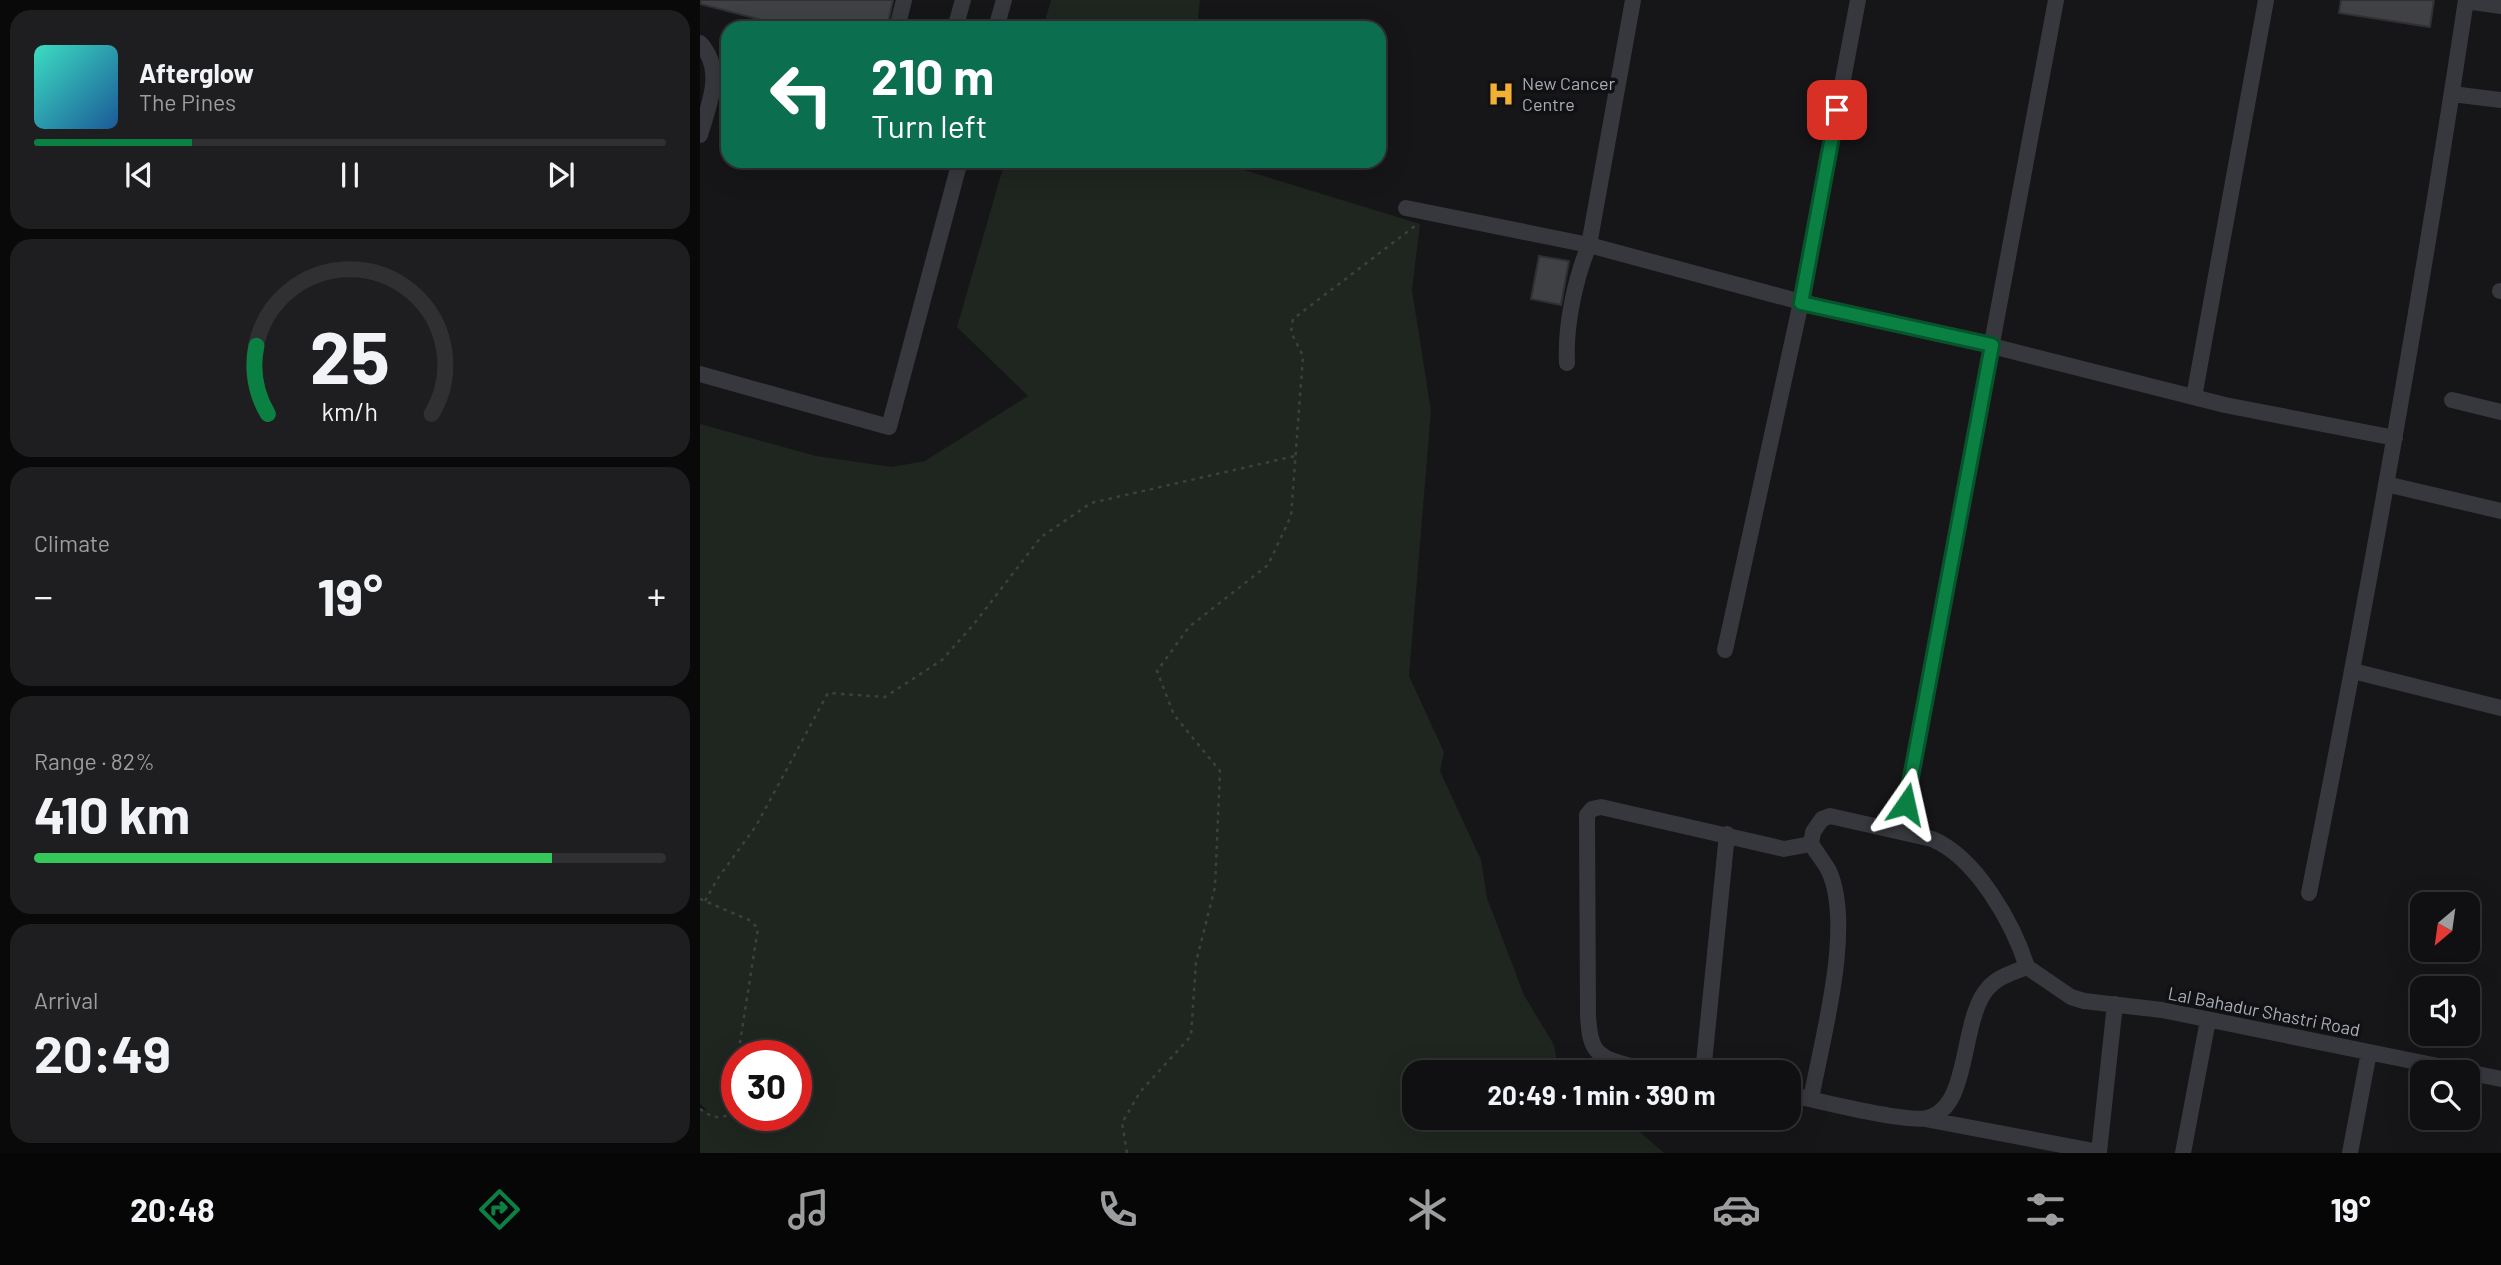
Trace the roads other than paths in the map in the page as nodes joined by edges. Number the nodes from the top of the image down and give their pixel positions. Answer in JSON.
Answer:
{"nodes":[{"id":1,"x":904,"y":0,"type":"edge"},
{"id":2,"x":963,"y":0,"type":"edge"},
{"id":3,"x":1004,"y":0,"type":"edge"},
{"id":4,"x":1633,"y":0,"type":"edge"},
{"id":5,"x":1858,"y":0,"type":"edge"},
{"id":6,"x":2056,"y":0,"type":"edge"},
{"id":7,"x":2266,"y":0,"type":"edge"},
{"id":8,"x":2466,"y":1,"type":"edge"},
{"id":9,"x":2501,"y":6,"type":"edge"},
{"id":10,"x":899,"y":21,"type":"edge"},
{"id":11,"x":957,"y":21,"type":"edge"},
{"id":12,"x":998,"y":21,"type":"edge"},
{"id":13,"x":700,"y":43,"type":"edge"},
{"id":14,"x":2452,"y":94,"type":"junction"},
{"id":15,"x":2501,"y":100,"type":"edge"},
{"id":16,"x":700,"y":135,"type":"edge"},
{"id":17,"x":958,"y":168,"type":"edge"},
{"id":18,"x":1406,"y":208,"type":"dead end"},
{"id":19,"x":1589,"y":245,"type":"junction"},
{"id":20,"x":1801,"y":303,"type":"junction"},
{"id":21,"x":1992,"y":345,"type":"junction"},
{"id":22,"x":1567,"y":363,"type":"dead end"},
{"id":23,"x":700,"y":374,"type":"edge"},
{"id":24,"x":2194,"y":397,"type":"junction"},
{"id":25,"x":2452,"y":400,"type":"dead end"},
{"id":26,"x":2501,"y":412,"type":"edge"},
{"id":27,"x":2395,"y":438,"type":"junction"},
{"id":28,"x":2386,"y":484,"type":"junction"},
{"id":29,"x":2501,"y":511,"type":"edge"},
{"id":30,"x":1725,"y":650,"type":"dead end"},
{"id":31,"x":2353,"y":671,"type":"junction"},
{"id":32,"x":2501,"y":708,"type":"edge"},
{"id":33,"x":1901,"y":831,"type":"junction"},
{"id":34,"x":1727,"y":834,"type":"junction"},
{"id":35,"x":1811,"y":844,"type":"junction"},
{"id":36,"x":2309,"y":893,"type":"dead end"},
{"id":37,"x":2027,"y":967,"type":"junction"},
{"id":38,"x":2115,"y":1004,"type":"junction"},
{"id":39,"x":2208,"y":1020,"type":"junction"},
{"id":40,"x":2369,"y":1052,"type":"junction"},
{"id":41,"x":1612,"y":1060,"type":"edge"},
{"id":42,"x":1704,"y":1060,"type":"edge"},
{"id":43,"x":2501,"y":1079,"type":"edge"},
{"id":44,"x":1801,"y":1097,"type":"edge"},
{"id":45,"x":1811,"y":1099,"type":"junction"},
{"id":46,"x":1925,"y":1119,"type":"junction"},
{"id":47,"x":2183,"y":1153,"type":"edge"},
{"id":48,"x":2350,"y":1153,"type":"edge"}],
"edges":[{"from":1,"to":10,"type":"street"},
{"from":2,"to":11,"type":"street"},
{"from":3,"to":12,"type":"street"},
{"from":4,"to":19,"type":"street"},
{"from":5,"to":20,"type":"street"},
{"from":6,"to":21,"type":"street"},
{"from":7,"to":24,"type":"street"},
{"from":8,"to":9,"type":"street"},
{"from":8,"to":14,"type":"street"},
{"from":13,"to":16,"type":"street"},
{"from":14,"to":15,"type":"street"},
{"from":14,"to":27,"type":"street"},
{"from":17,"to":23,"type":"street"},
{"from":18,"to":19,"type":"street"},
{"from":19,"to":20,"type":"street"},
{"from":19,"to":22,"type":"street"},
{"from":20,"to":21,"type":"street"},
{"from":20,"to":30,"type":"street"},
{"from":21,"to":24,"type":"street"},
{"from":21,"to":33,"type":"street"},
{"from":24,"to":27,"type":"street"},
{"from":25,"to":26,"type":"street"},
{"from":27,"to":28,"type":"street"},
{"from":28,"to":29,"type":"street"},
{"from":28,"to":31,"type":"street"},
{"from":31,"to":32,"type":"street"},
{"from":31,"to":36,"type":"street"},
{"from":33,"to":35,"type":"street"},
{"from":33,"to":37,"type":"street"},
{"from":34,"to":35,"type":"street"},
{"from":34,"to":41,"type":"street"},
{"from":34,"to":42,"type":"street"},
{"from":35,"to":45,"type":"street"},
{"from":37,"to":38,"type":"street","name":"Lal Bahadur Shastri Road"},
{"from":37,"to":46,"type":"street"},
{"from":38,"to":39,"type":"street","name":"Lal Bahadur Shastri Road"},
{"from":38,"to":46,"type":"street"},
{"from":39,"to":40,"type":"street","name":"Lal Bahadur Shastri Road"},
{"from":39,"to":47,"type":"street"},
{"from":40,"to":43,"type":"street","name":"Lal Bahadur Shastri Road"},
{"from":40,"to":48,"type":"street"},
{"from":44,"to":45,"type":"street"},
{"from":45,"to":46,"type":"street"}]}
